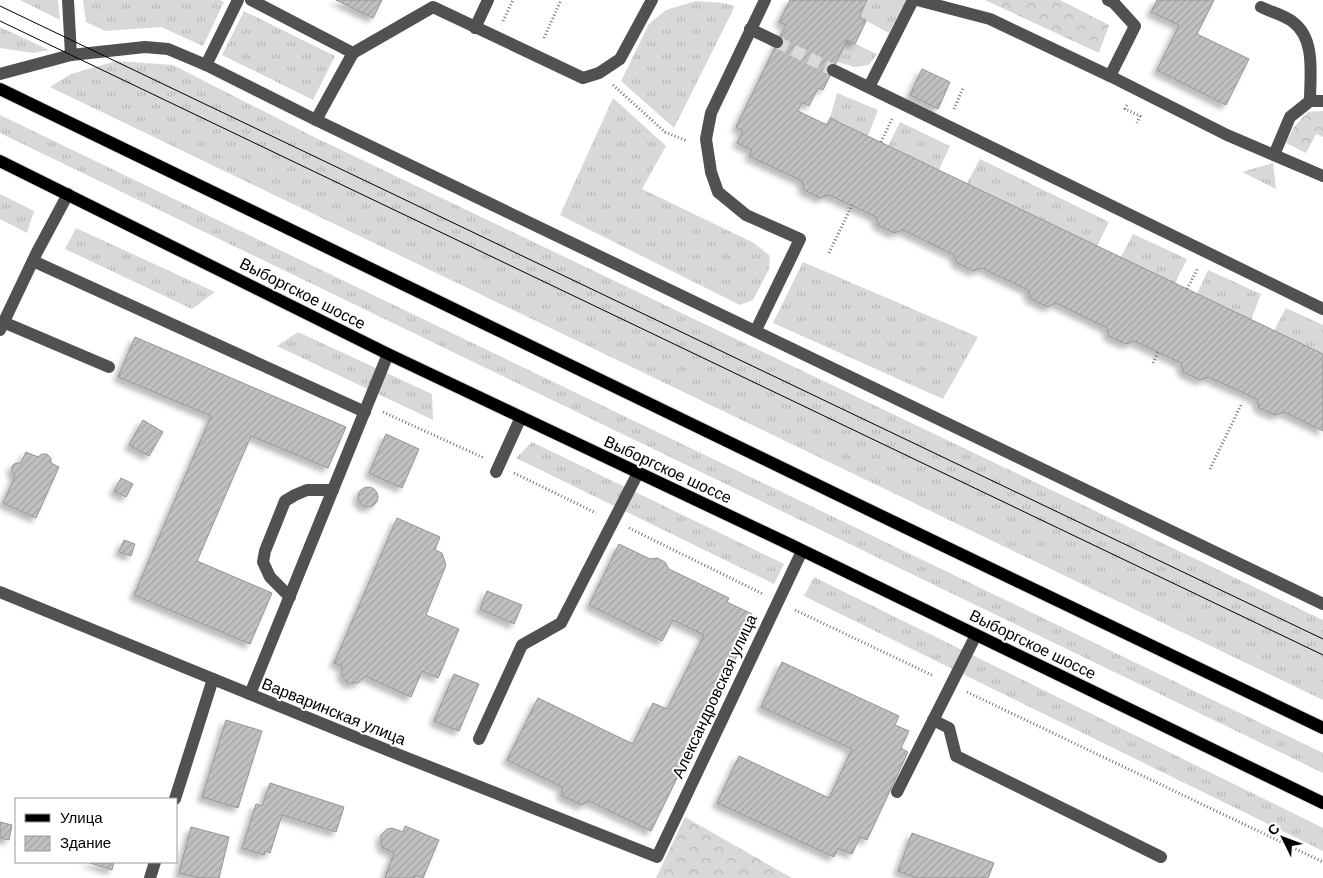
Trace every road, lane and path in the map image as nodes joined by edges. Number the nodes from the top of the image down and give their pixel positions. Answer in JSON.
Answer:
{"nodes":[{"id":1,"x":68,"y":0,"type":"edge"},
{"id":2,"x":238,"y":0,"type":"edge"},
{"id":3,"x":251,"y":0,"type":"edge"},
{"id":4,"x":488,"y":0,"type":"edge"},
{"id":5,"x":561,"y":0,"type":"edge"},
{"id":6,"x":651,"y":0,"type":"edge"},
{"id":7,"x":913,"y":0,"type":"edge"},
{"id":8,"x":918,"y":0,"type":"edge"},
{"id":9,"x":761,"y":1,"type":"edge"},
{"id":10,"x":1113,"y":1,"type":"edge"},
{"id":11,"x":1261,"y":7,"type":"dead end"},
{"id":12,"x":474,"y":28,"type":"junction"},
{"id":13,"x":750,"y":29,"type":"junction"},
{"id":14,"x":777,"y":42,"type":"tunnel mouth"},
{"id":15,"x":353,"y":53,"type":"junction"},
{"id":16,"x":71,"y":56,"type":"junction"},
{"id":17,"x":536,"y":56,"type":"junction"},
{"id":18,"x":206,"y":65,"type":"junction"},
{"id":19,"x":833,"y":70,"type":"tunnel mouth"},
{"id":20,"x":599,"y":73,"type":"junction"},
{"id":21,"x":0,"y":74,"type":"edge"},
{"id":22,"x":1110,"y":76,"type":"junction"},
{"id":23,"x":869,"y":87,"type":"junction"},
{"id":24,"x":0,"y":89,"type":"edge"},
{"id":25,"x":1310,"y":101,"type":"junction"},
{"id":26,"x":900,"y":102,"type":"junction"},
{"id":27,"x":1323,"y":102,"type":"edge"},
{"id":28,"x":1126,"y":109,"type":"dead end"},
{"id":29,"x":316,"y":120,"type":"junction"},
{"id":30,"x":1138,"y":123,"type":"dead end"},
{"id":31,"x":881,"y":142,"type":"dead end"},
{"id":32,"x":708,"y":150,"type":"junction"},
{"id":33,"x":1274,"y":155,"type":"junction"},
{"id":34,"x":0,"y":161,"type":"edge"},
{"id":35,"x":1323,"y":176,"type":"edge"},
{"id":36,"x":68,"y":194,"type":"junction"},
{"id":37,"x":852,"y":205,"type":"dead end"},
{"id":38,"x":829,"y":253,"type":"dead end"},
{"id":39,"x":32,"y":261,"type":"junction"},
{"id":40,"x":1323,"y":308,"type":"edge"},
{"id":41,"x":2,"y":326,"type":"edge"},
{"id":42,"x":756,"y":330,"type":"junction"},
{"id":43,"x":1158,"y":352,"type":"dead end"},
{"id":44,"x":388,"y":354,"type":"junction"},
{"id":45,"x":1153,"y":363,"type":"dead end"},
{"id":46,"x":109,"y":367,"type":"dead end"},
{"id":47,"x":1241,"y":405,"type":"dead end"},
{"id":48,"x":366,"y":408,"type":"junction"},
{"id":49,"x":521,"y":417,"type":"junction"},
{"id":50,"x":498,"y":469,"type":"junction"},
{"id":51,"x":1210,"y":469,"type":"dead end"},
{"id":52,"x":638,"y":473,"type":"junction"},
{"id":53,"x":333,"y":490,"type":"junction"},
{"id":54,"x":613,"y":520,"type":"junction"},
{"id":55,"x":802,"y":550,"type":"junction"},
{"id":56,"x":0,"y":592,"type":"edge"},
{"id":57,"x":290,"y":596,"type":"junction"},
{"id":58,"x":777,"y":601,"type":"junction"},
{"id":59,"x":1323,"y":604,"type":"edge"},
{"id":60,"x":976,"y":635,"type":"junction"},
{"id":61,"x":213,"y":679,"type":"junction"},
{"id":62,"x":951,"y":684,"type":"junction"},
{"id":63,"x":250,"y":694,"type":"junction"},
{"id":64,"x":933,"y":720,"type":"junction"},
{"id":65,"x":1323,"y":728,"type":"edge"},
{"id":66,"x":479,"y":739,"type":"dead end"},
{"id":67,"x":897,"y":792,"type":"dead end"},
{"id":68,"x":175,"y":798,"type":"edge"},
{"id":69,"x":1323,"y":803,"type":"edge"},
{"id":70,"x":657,"y":856,"type":"joint"},
{"id":71,"x":1161,"y":856,"type":"dead end"},
{"id":72,"x":1323,"y":862,"type":"edge"},
{"id":73,"x":155,"y":863,"type":"edge"},
{"id":74,"x":150,"y":878,"type":"edge"}],
"edges":[{"from":1,"to":16,"type":"street"},
{"from":2,"to":18,"type":"street"},
{"from":3,"to":15,"type":"street"},
{"from":4,"to":12,"type":"street"},
{"from":5,"to":17,"type":"path"},
{"from":6,"to":20,"type":"street"},
{"from":7,"to":23,"type":"street"},
{"from":8,"to":22,"type":"street"},
{"from":9,"to":13,"type":"street"},
{"from":10,"to":22,"type":"street"},
{"from":11,"to":25,"type":"street"},
{"from":12,"to":15,"type":"street"},
{"from":12,"to":17,"type":"street"},
{"from":13,"to":14,"type":"street"},
{"from":13,"to":32,"type":"street"},
{"from":15,"to":29,"type":"street"},
{"from":16,"to":18,"type":"street"},
{"from":16,"to":21,"type":"street"},
{"from":17,"to":20,"type":"street"},
{"from":18,"to":29,"type":"street"},
{"from":19,"to":23,"type":"street"},
{"from":20,"to":32,"type":"path"},
{"from":22,"to":33,"type":"street"},
{"from":23,"to":26,"type":"street"},
{"from":24,"to":65,"type":"main road"},
{"from":25,"to":27,"type":"street"},
{"from":25,"to":33,"type":"street"},
{"from":26,"to":31,"type":"path"},
{"from":26,"to":40,"type":"street"},
{"from":28,"to":30,"type":"path"},
{"from":29,"to":42,"type":"street"},
{"from":32,"to":42,"type":"street"},
{"from":33,"to":35,"type":"street"},
{"from":34,"to":36,"type":"main road","name":"Выборгское шоссе"},
{"from":36,"to":39,"type":"street"},
{"from":36,"to":44,"type":"main road","name":"Выборгское шоссе"},
{"from":37,"to":38,"type":"path"},
{"from":39,"to":41,"type":"street"},
{"from":39,"to":48,"type":"street"},
{"from":41,"to":46,"type":"street"},
{"from":42,"to":59,"type":"street"},
{"from":43,"to":45,"type":"path"},
{"from":44,"to":48,"type":"street"},
{"from":44,"to":49,"type":"main road","name":"Выборгское шоссе"},
{"from":47,"to":51,"type":"path"},
{"from":48,"to":50,"type":"path"},
{"from":48,"to":53,"type":"street"},
{"from":49,"to":50,"type":"street"},
{"from":49,"to":52,"type":"main road","name":"Выборгское шоссе"},
{"from":50,"to":54,"type":"path"},
{"from":52,"to":54,"type":"street"},
{"from":52,"to":55,"type":"main road","name":"Выборгское шоссе"},
{"from":53,"to":57,"type":"street"},
{"from":53,"to":57,"type":"street"},
{"from":54,"to":58,"type":"path"},
{"from":54,"to":66,"type":"street"},
{"from":55,"to":58,"type":"street","name":"Александровская улица"},
{"from":55,"to":60,"type":"main road","name":"Выборгское шоссе"},
{"from":56,"to":61,"type":"street","name":"Варваринская улица"},
{"from":57,"to":63,"type":"street"},
{"from":58,"to":62,"type":"path"},
{"from":58,"to":70,"type":"street","name":"Александровская улица"},
{"from":60,"to":62,"type":"street"},
{"from":60,"to":69,"type":"main road","name":"Выборгское шоссе"},
{"from":61,"to":63,"type":"street","name":"Варваринская улица"},
{"from":61,"to":68,"type":"street"},
{"from":62,"to":64,"type":"street"},
{"from":62,"to":72,"type":"path"},
{"from":63,"to":70,"type":"street","name":"Варваринская улица"},
{"from":64,"to":67,"type":"street"},
{"from":64,"to":71,"type":"street"},
{"from":73,"to":74,"type":"street"}]}
